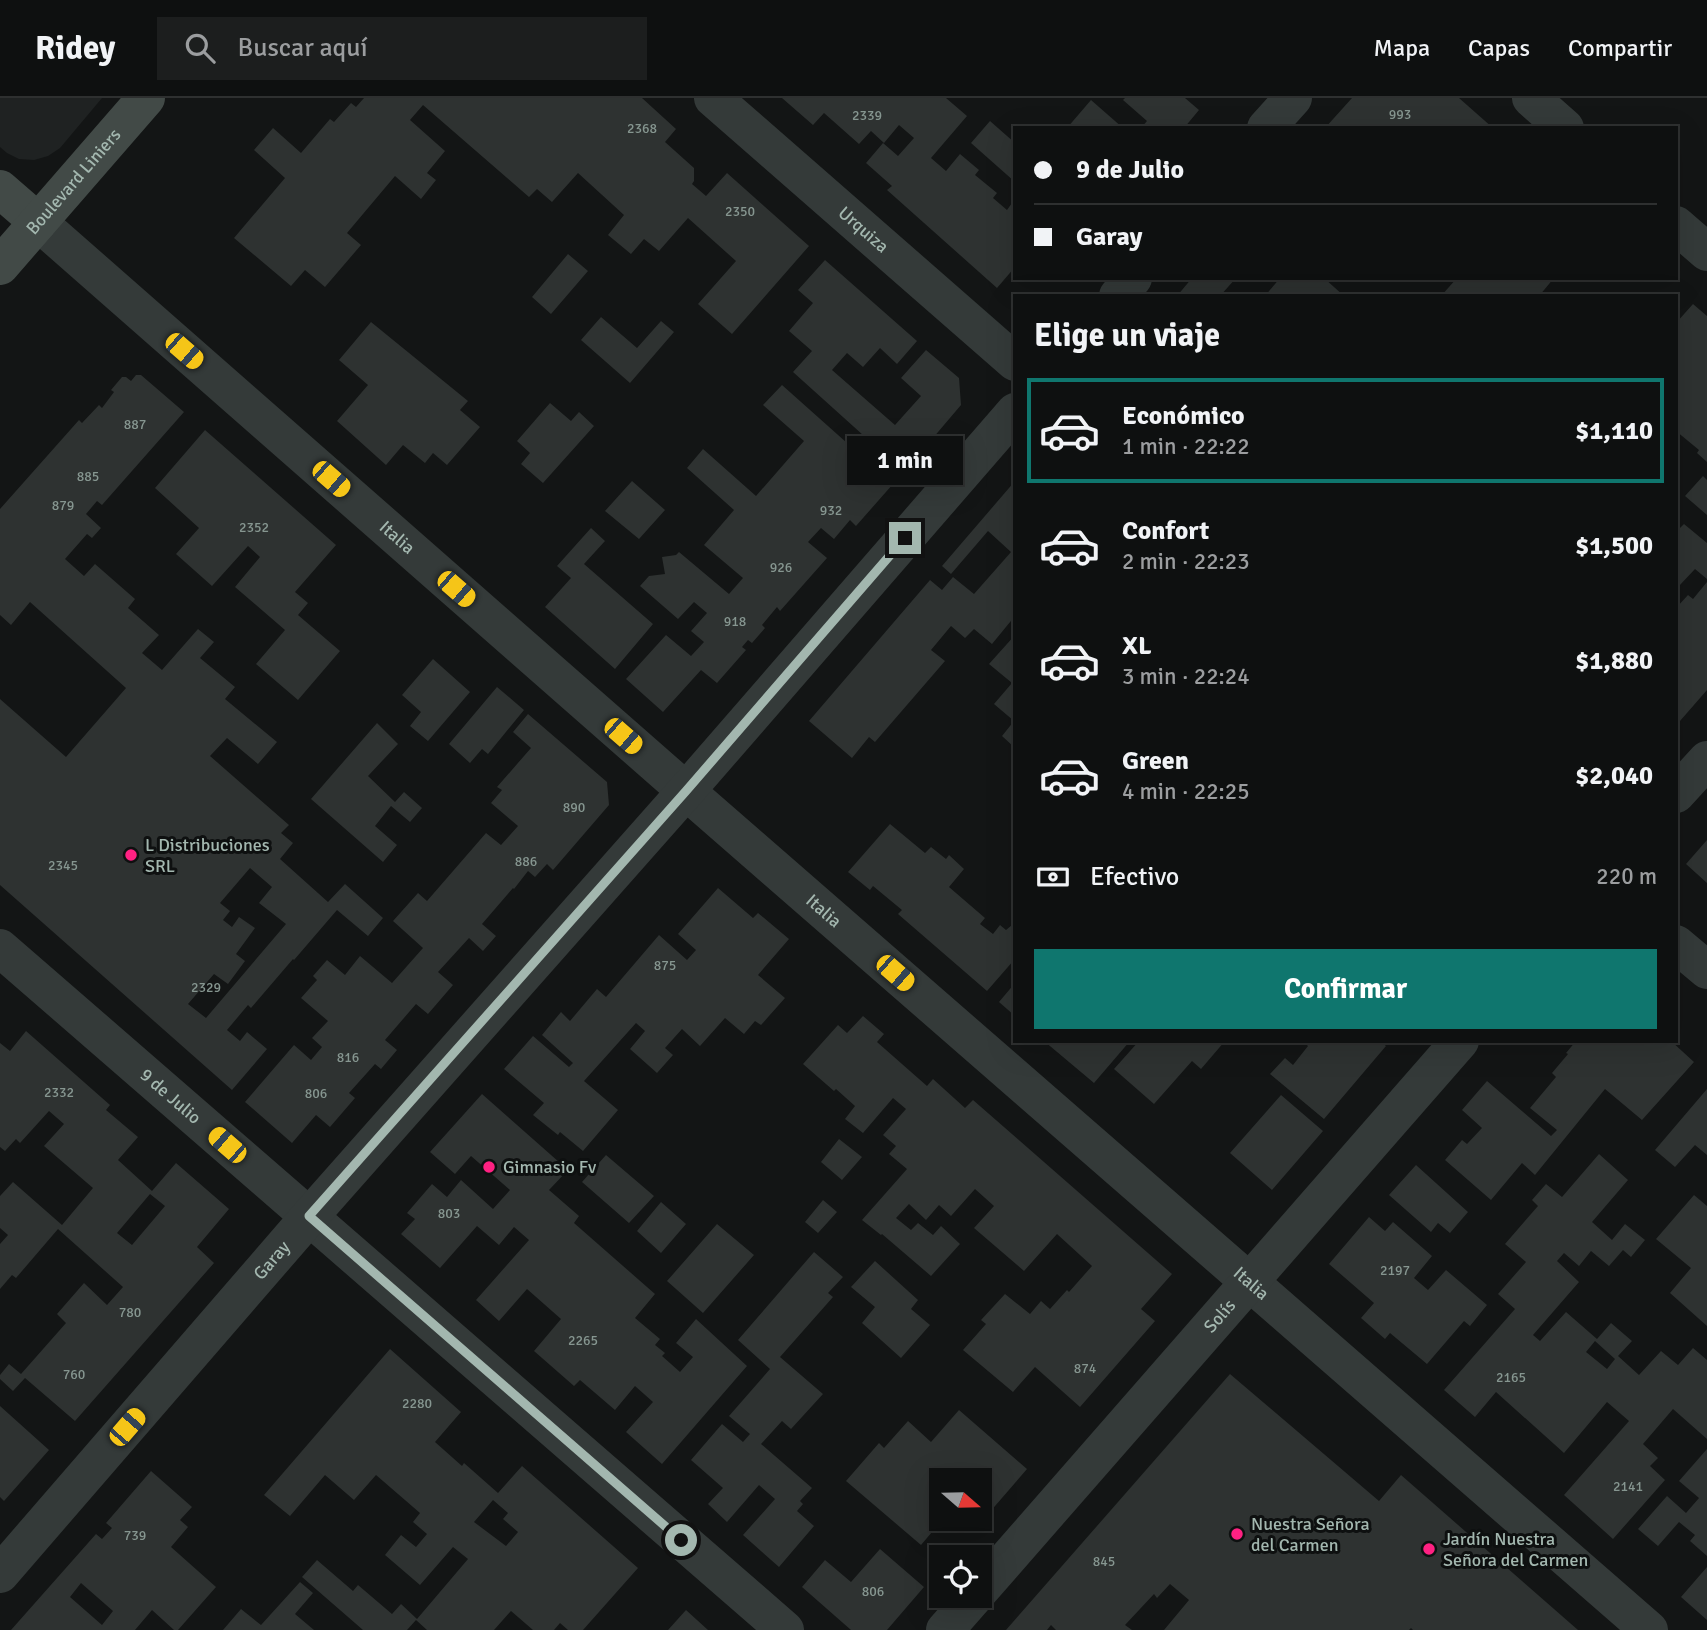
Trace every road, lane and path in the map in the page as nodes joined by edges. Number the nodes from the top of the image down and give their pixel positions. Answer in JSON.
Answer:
{"nodes":[{"id":1,"x":146,"y":98,"type":"edge"},
{"id":2,"x":713,"y":98,"type":"edge"},
{"id":3,"x":1293,"y":98,"type":"edge"},
{"id":4,"x":1531,"y":98,"type":"edge"},
{"id":5,"x":1268,"y":126,"type":"edge"},
{"id":6,"x":1563,"y":126,"type":"edge"},
{"id":7,"x":0,"y":189,"type":"edge"},
{"id":8,"x":38,"y":222,"type":"junction"},
{"id":9,"x":1678,"y":227,"type":"edge"},
{"id":10,"x":1707,"y":252,"type":"edge"},
{"id":11,"x":0,"y":266,"type":"edge"},
{"id":12,"x":1131,"y":280,"type":"edge"},
{"id":13,"x":1120,"y":294,"type":"edge"},
{"id":14,"x":1013,"y":360,"type":"edge"},
{"id":15,"x":1013,"y":414,"type":"edge"},
{"id":16,"x":1707,"y":760,"type":"edge"},
{"id":17,"x":686,"y":791,"type":"junction"},
{"id":18,"x":1678,"y":792,"type":"edge"},
{"id":19,"x":1678,"y":946,"type":"edge"},
{"id":20,"x":0,"y":948,"type":"edge"},
{"id":21,"x":1707,"y":970,"type":"edge"},
{"id":22,"x":1458,"y":1043,"type":"edge"},
{"id":23,"x":309,"y":1216,"type":"junction"},
{"id":24,"x":1250,"y":1282,"type":"junction"},
{"id":25,"x":0,"y":1574,"type":"edge"},
{"id":26,"x":992,"y":1576,"type":"edge"},
{"id":27,"x":964,"y":1608,"type":"edge"},
{"id":28,"x":785,"y":1630,"type":"edge"},
{"id":29,"x":945,"y":1630,"type":"edge"},
{"id":30,"x":1649,"y":1630,"type":"edge"}],
"edges":[{"from":1,"to":8,"type":"main road","name":"Boulevard Liniers"},
{"from":2,"to":14,"type":"street","name":"Urquiza"},
{"from":3,"to":5,"type":"street"},
{"from":4,"to":6,"type":"street"},
{"from":7,"to":8,"type":"main road","name":"Italia"},
{"from":8,"to":11,"type":"main road","name":"Boulevard Liniers"},
{"from":8,"to":17,"type":"street","name":"Italia"},
{"from":9,"to":10,"type":"street"},
{"from":12,"to":13,"type":"street"},
{"from":15,"to":17,"type":"street","name":"Garay"},
{"from":16,"to":18,"type":"street"},
{"from":17,"to":23,"type":"street","name":"Garay"},
{"from":17,"to":24,"type":"street","name":"Italia"},
{"from":19,"to":21,"type":"street"},
{"from":20,"to":23,"type":"street","name":"9 de Julio"},
{"from":22,"to":24,"type":"street","name":"Solís"},
{"from":23,"to":25,"type":"street","name":"Garay"},
{"from":23,"to":28,"type":"street","name":"9 de Julio"},
{"from":24,"to":26,"type":"street","name":"Solís"},
{"from":24,"to":30,"type":"street","name":"Italia"},
{"from":27,"to":29,"type":"street"}]}
